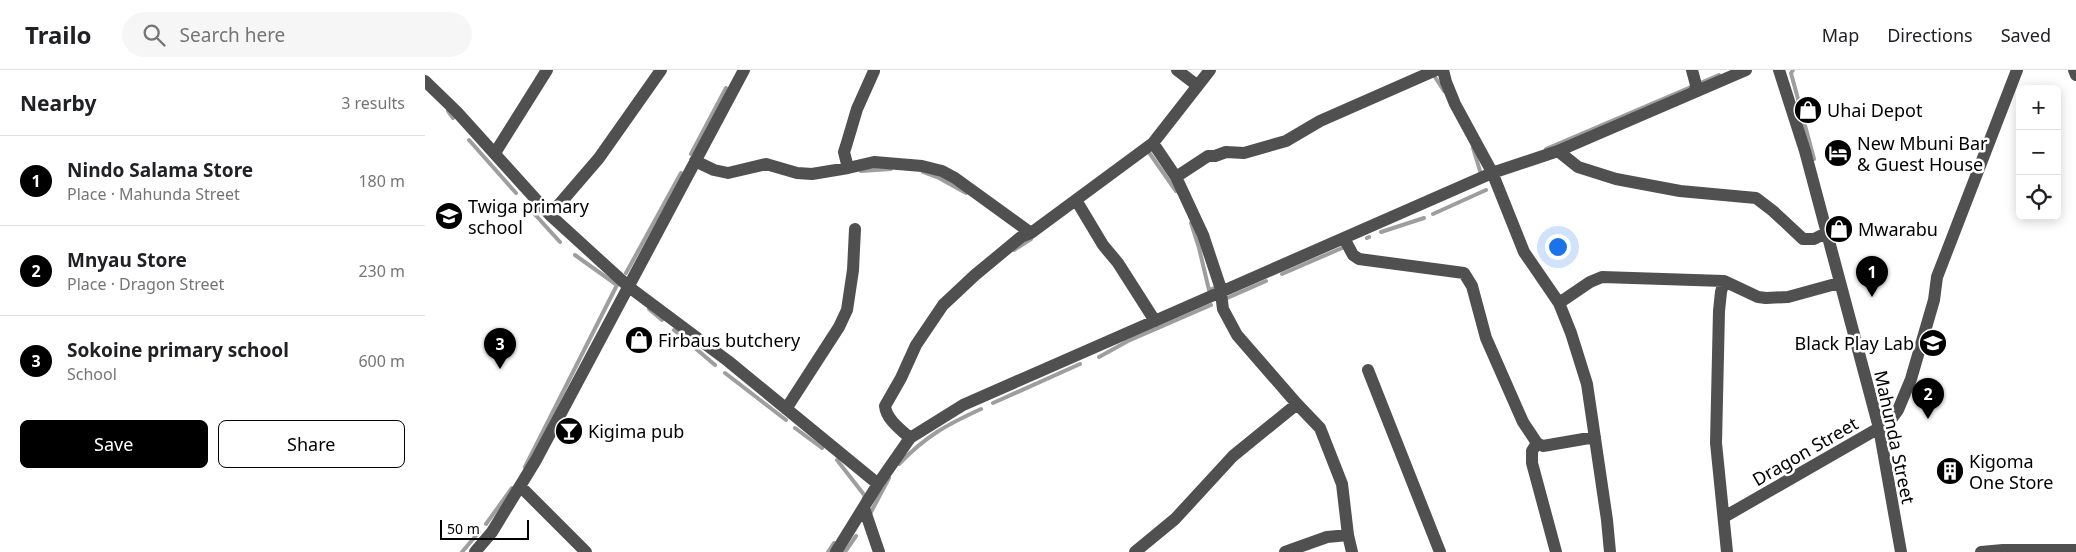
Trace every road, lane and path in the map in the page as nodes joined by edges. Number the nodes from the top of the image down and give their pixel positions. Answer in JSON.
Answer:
{"nodes":[{"id":1,"x":547,"y":70,"type":"edge"},
{"id":2,"x":661,"y":70,"type":"edge"},
{"id":3,"x":744,"y":70,"type":"edge"},
{"id":4,"x":1177,"y":70,"type":"edge"},
{"id":5,"x":1210,"y":70,"type":"edge"},
{"id":6,"x":1436,"y":70,"type":"edge"},
{"id":7,"x":1443,"y":70,"type":"edge"},
{"id":8,"x":1692,"y":70,"type":"edge"},
{"id":9,"x":1746,"y":70,"type":"edge"},
{"id":10,"x":1779,"y":70,"type":"edge"},
{"id":11,"x":2017,"y":70,"type":"edge"},
{"id":12,"x":2074,"y":70,"type":"edge"},
{"id":13,"x":874,"y":71,"type":"edge"},
{"id":14,"x":2076,"y":75,"type":"edge"},
{"id":15,"x":425,"y":81,"type":"edge"},
{"id":16,"x":1200,"y":82,"type":"junction"},
{"id":17,"x":1695,"y":91,"type":"junction"},
{"id":18,"x":1153,"y":143,"type":"junction"},
{"id":19,"x":1558,"y":150,"type":"junction"},
{"id":20,"x":495,"y":153,"type":"junction"},
{"id":21,"x":695,"y":161,"type":"junction"},
{"id":22,"x":848,"y":168,"type":"junction"},
{"id":23,"x":1492,"y":173,"type":"junction"},
{"id":24,"x":1176,"y":177,"type":"junction"},
{"id":25,"x":1076,"y":200,"type":"junction"},
{"id":26,"x":550,"y":215,"type":"junction"},
{"id":27,"x":855,"y":229,"type":"dead end"},
{"id":28,"x":1031,"y":233,"type":"junction"},
{"id":29,"x":1825,"y":233,"type":"junction"},
{"id":30,"x":1344,"y":238,"type":"junction"},
{"id":31,"x":1724,"y":281,"type":"junction"},
{"id":32,"x":1839,"y":284,"type":"junction"},
{"id":33,"x":629,"y":287,"type":"junction"},
{"id":34,"x":1220,"y":292,"type":"junction"},
{"id":35,"x":1559,"y":303,"type":"junction"},
{"id":36,"x":1155,"y":321,"type":"junction"},
{"id":37,"x":1368,"y":370,"type":"dead end"},
{"id":38,"x":1297,"y":404,"type":"junction"},
{"id":39,"x":786,"y":408,"type":"junction"},
{"id":40,"x":1879,"y":428,"type":"junction"},
{"id":41,"x":1595,"y":437,"type":"junction"},
{"id":42,"x":911,"y":438,"type":"junction"},
{"id":43,"x":1537,"y":443,"type":"junction"},
{"id":44,"x":879,"y":484,"type":"junction"},
{"id":45,"x":521,"y":487,"type":"junction"},
{"id":46,"x":864,"y":508,"type":"junction"},
{"id":47,"x":1724,"y":517,"type":"junction"},
{"id":48,"x":1348,"y":535,"type":"junction"},
{"id":49,"x":2068,"y":551,"type":"edge"},
{"id":50,"x":475,"y":552,"type":"edge"},
{"id":51,"x":586,"y":552,"type":"edge"},
{"id":52,"x":836,"y":552,"type":"edge"},
{"id":53,"x":879,"y":552,"type":"edge"},
{"id":54,"x":1135,"y":552,"type":"edge"},
{"id":55,"x":1285,"y":552,"type":"edge"},
{"id":56,"x":1352,"y":552,"type":"edge"},
{"id":57,"x":1439,"y":552,"type":"edge"},
{"id":58,"x":1556,"y":552,"type":"edge"},
{"id":59,"x":1610,"y":552,"type":"edge"},
{"id":60,"x":1727,"y":552,"type":"edge"},
{"id":61,"x":1901,"y":552,"type":"edge"},
{"id":62,"x":1981,"y":552,"type":"edge"}],
"edges":[{"from":1,"to":20,"type":"street"},
{"from":2,"to":26,"type":"street"},
{"from":3,"to":21,"type":"street"},
{"from":4,"to":16,"type":"street"},
{"from":5,"to":16,"type":"street"},
{"from":6,"to":24,"type":"street"},
{"from":7,"to":23,"type":"street"},
{"from":8,"to":17,"type":"street"},
{"from":9,"to":17,"type":"street"},
{"from":10,"to":29,"type":"street","name":"Mahunda Street"},
{"from":11,"to":40,"type":"street","name":"Dragon Street"},
{"from":12,"to":14,"type":"street"},
{"from":13,"to":22,"type":"street"},
{"from":15,"to":20,"type":"street"},
{"from":16,"to":18,"type":"street"},
{"from":17,"to":19,"type":"street"},
{"from":18,"to":24,"type":"street"},
{"from":18,"to":25,"type":"street"},
{"from":19,"to":23,"type":"street"},
{"from":19,"to":29,"type":"street"},
{"from":20,"to":26,"type":"street"},
{"from":21,"to":22,"type":"street"},
{"from":21,"to":33,"type":"street"},
{"from":22,"to":28,"type":"street"},
{"from":23,"to":30,"type":"street"},
{"from":23,"to":35,"type":"street"},
{"from":24,"to":34,"type":"street"},
{"from":25,"to":28,"type":"street"},
{"from":25,"to":36,"type":"street"},
{"from":26,"to":33,"type":"street"},
{"from":27,"to":39,"type":"street"},
{"from":28,"to":42,"type":"street"},
{"from":29,"to":32,"type":"street","name":"Mahunda Street"},
{"from":30,"to":34,"type":"street"},
{"from":30,"to":43,"type":"street"},
{"from":31,"to":32,"type":"street"},
{"from":31,"to":35,"type":"street"},
{"from":31,"to":47,"type":"street"},
{"from":32,"to":40,"type":"street","name":"Mahunda Street"},
{"from":33,"to":39,"type":"street"},
{"from":33,"to":45,"type":"street"},
{"from":34,"to":36,"type":"street"},
{"from":34,"to":38,"type":"street"},
{"from":35,"to":41,"type":"street"},
{"from":36,"to":42,"type":"street"},
{"from":37,"to":57,"type":"street"},
{"from":38,"to":48,"type":"street"},
{"from":38,"to":54,"type":"street"},
{"from":39,"to":44,"type":"street"},
{"from":40,"to":47,"type":"street","name":"Dragon Street"},
{"from":40,"to":61,"type":"street","name":"Mahunda Street"},
{"from":41,"to":43,"type":"street"},
{"from":41,"to":59,"type":"street"},
{"from":42,"to":44,"type":"street"},
{"from":43,"to":58,"type":"street"},
{"from":44,"to":46,"type":"street"},
{"from":45,"to":50,"type":"street"},
{"from":45,"to":51,"type":"street"},
{"from":46,"to":52,"type":"street"},
{"from":46,"to":53,"type":"street"},
{"from":47,"to":60,"type":"street"},
{"from":48,"to":55,"type":"street"},
{"from":48,"to":56,"type":"street"},
{"from":49,"to":62,"type":"street"}]}
